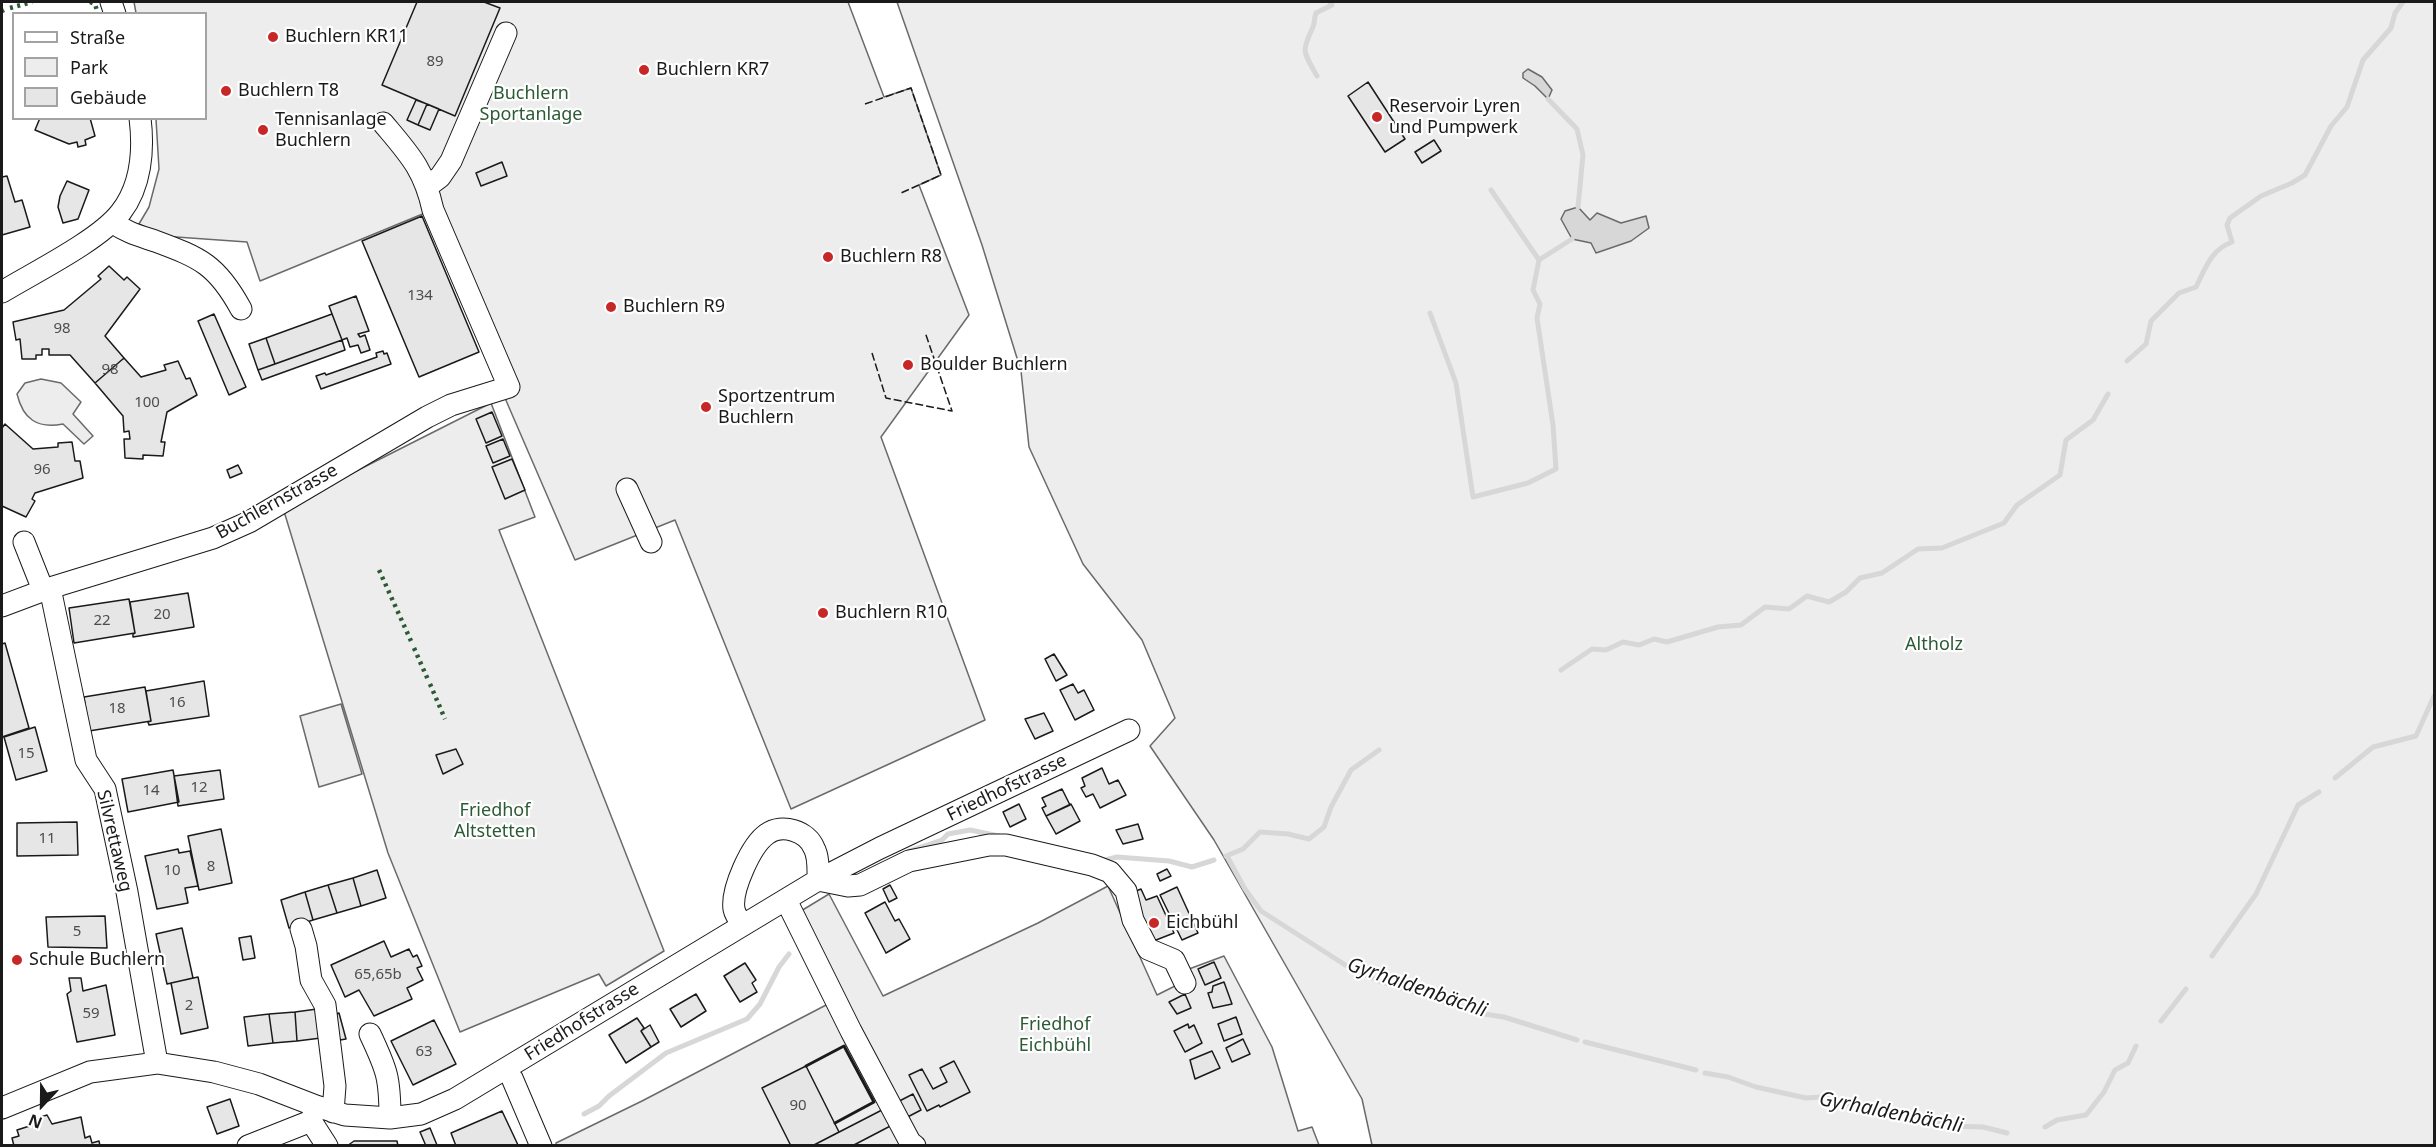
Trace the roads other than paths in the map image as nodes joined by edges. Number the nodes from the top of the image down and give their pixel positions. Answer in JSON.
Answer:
{"nodes":[{"id":1,"x":506,"y":33,"type":"dead end"},
{"id":2,"x":140,"y":120,"type":"edge"},
{"id":3,"x":383,"y":123,"type":"dead end"},
{"id":4,"x":428,"y":186,"type":"junction"},
{"id":5,"x":112,"y":222,"type":"junction"},
{"id":6,"x":2,"y":292,"type":"edge"},
{"id":7,"x":241,"y":309,"type":"dead end"},
{"id":8,"x":627,"y":489,"type":"dead end"},
{"id":9,"x":24,"y":542,"type":"dead end"},
{"id":10,"x":651,"y":542,"type":"dead end"},
{"id":11,"x":47,"y":589,"type":"junction"},
{"id":12,"x":2,"y":606,"type":"edge"},
{"id":13,"x":1129,"y":730,"type":"dead end"},
{"id":14,"x":818,"y":880,"type":"junction"},
{"id":15,"x":786,"y":900,"type":"junction"},
{"id":16,"x":743,"y":925,"type":"junction"},
{"id":17,"x":301,"y":929,"type":"dead end"},
{"id":18,"x":1185,"y":983,"type":"dead end"},
{"id":19,"x":370,"y":1034,"type":"dead end"},
{"id":20,"x":157,"y":1063,"type":"junction"},
{"id":21,"x":512,"y":1078,"type":"dead end"},
{"id":22,"x":2,"y":1108,"type":"edge"},
{"id":23,"x":320,"y":1113,"type":"junction"},
{"id":24,"x":390,"y":1118,"type":"junction"},
{"id":25,"x":910,"y":1144,"type":"edge"},
{"id":26,"x":248,"y":1146,"type":"edge"},
{"id":27,"x":327,"y":1146,"type":"edge"},
{"id":28,"x":541,"y":1146,"type":"edge"}],
"edges":[{"from":1,"to":4,"type":"street"},
{"from":2,"to":5,"type":"street"},
{"from":3,"to":4,"type":"street"},
{"from":4,"to":11,"type":"street","name":"Buchlernstrasse"},
{"from":5,"to":6,"type":"street"},
{"from":5,"to":7,"type":"street"},
{"from":8,"to":10,"type":"street"},
{"from":9,"to":11,"type":"street","name":"Silvrettaweg"},
{"from":11,"to":12,"type":"street","name":"Buchlernstrasse"},
{"from":11,"to":20,"type":"street","name":"Silvrettaweg"},
{"from":13,"to":14,"type":"street","name":"Friedhofstrasse"},
{"from":14,"to":15,"type":"street","name":"Friedhofstrasse"},
{"from":14,"to":16,"type":"street"},
{"from":14,"to":18,"type":"street"},
{"from":15,"to":16,"type":"street","name":"Friedhofstrasse"},
{"from":15,"to":25,"type":"street"},
{"from":16,"to":24,"type":"street","name":"Friedhofstrasse"},
{"from":17,"to":23,"type":"street"},
{"from":19,"to":24,"type":"street"},
{"from":20,"to":22,"type":"street","name":"Friedhofstrasse"},
{"from":20,"to":23,"type":"street","name":"Friedhofstrasse"},
{"from":21,"to":28,"type":"street"},
{"from":23,"to":24,"type":"street","name":"Friedhofstrasse"},
{"from":23,"to":26,"type":"street"},
{"from":23,"to":27,"type":"street"}]}
